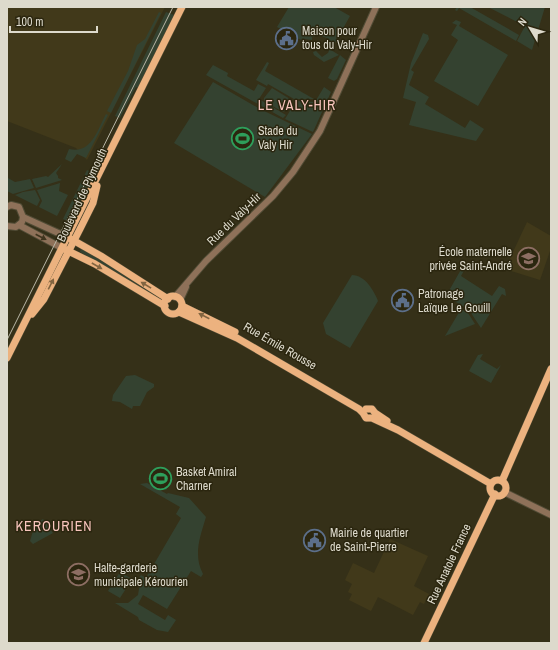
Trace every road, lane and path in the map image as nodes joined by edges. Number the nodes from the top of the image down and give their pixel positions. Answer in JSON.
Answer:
{"nodes":[{"id":1,"x":182,"y":7,"type":"edge"},
{"id":2,"x":376,"y":7,"type":"edge"},
{"id":3,"x":7,"y":199,"type":"edge"},
{"id":4,"x":9,"y":206,"type":"edge"},
{"id":5,"x":23,"y":217,"type":"junction"},
{"id":6,"x":19,"y":225,"type":"junction"},
{"id":7,"x":8,"y":228,"type":"edge"},
{"id":8,"x":70,"y":239,"type":"junction"},
{"id":9,"x":65,"y":249,"type":"junction"},
{"id":10,"x":177,"y":303,"type":"junction"},
{"id":11,"x":165,"y":306,"type":"junction"},
{"id":12,"x":7,"y":358,"type":"edge"},
{"id":13,"x":551,"y":369,"type":"edge"},
{"id":14,"x":502,"y":481,"type":"junction"},
{"id":15,"x":491,"y":484,"type":"junction"},
{"id":16,"x":504,"y":492,"type":"junction"},
{"id":17,"x":495,"y":494,"type":"junction"},
{"id":18,"x":551,"y":515,"type":"edge"},
{"id":19,"x":424,"y":643,"type":"edge"}],
"edges":[{"from":1,"to":8,"type":"main road","name":"Boulevard de Plymouth"},
{"from":2,"to":10,"type":"street","name":"Rue du Valy-Hir"},
{"from":3,"to":4,"type":"street"},
{"from":4,"to":5,"type":"street"},
{"from":5,"to":6,"type":"street"},
{"from":5,"to":8,"type":"street","name":"Rue Émile Rousse"},
{"from":6,"to":7,"type":"street"},
{"from":6,"to":9,"type":"street","one_way":true},
{"from":8,"to":9,"type":"main road","name":"Boulevard de Plymouth"},
{"from":10,"to":8,"type":"main road","name":"Rue Émile Rousse","one_way":true},
{"from":9,"to":11,"type":"main road","one_way":true},
{"from":9,"to":12,"type":"main road","name":"Boulevard de Plymouth"},
{"from":10,"to":11,"type":"main road"},
{"from":10,"to":11,"type":"main road"},
{"from":10,"to":15,"type":"main road","name":"Rue Émile Rousse"},
{"from":13,"to":14,"type":"main road"},
{"from":14,"to":15,"type":"main road"},
{"from":14,"to":16,"type":"main road"},
{"from":15,"to":17,"type":"main road"},
{"from":16,"to":17,"type":"main road"},
{"from":16,"to":18,"type":"street"},
{"from":17,"to":19,"type":"main road","name":"Rue Anatole France"}]}
